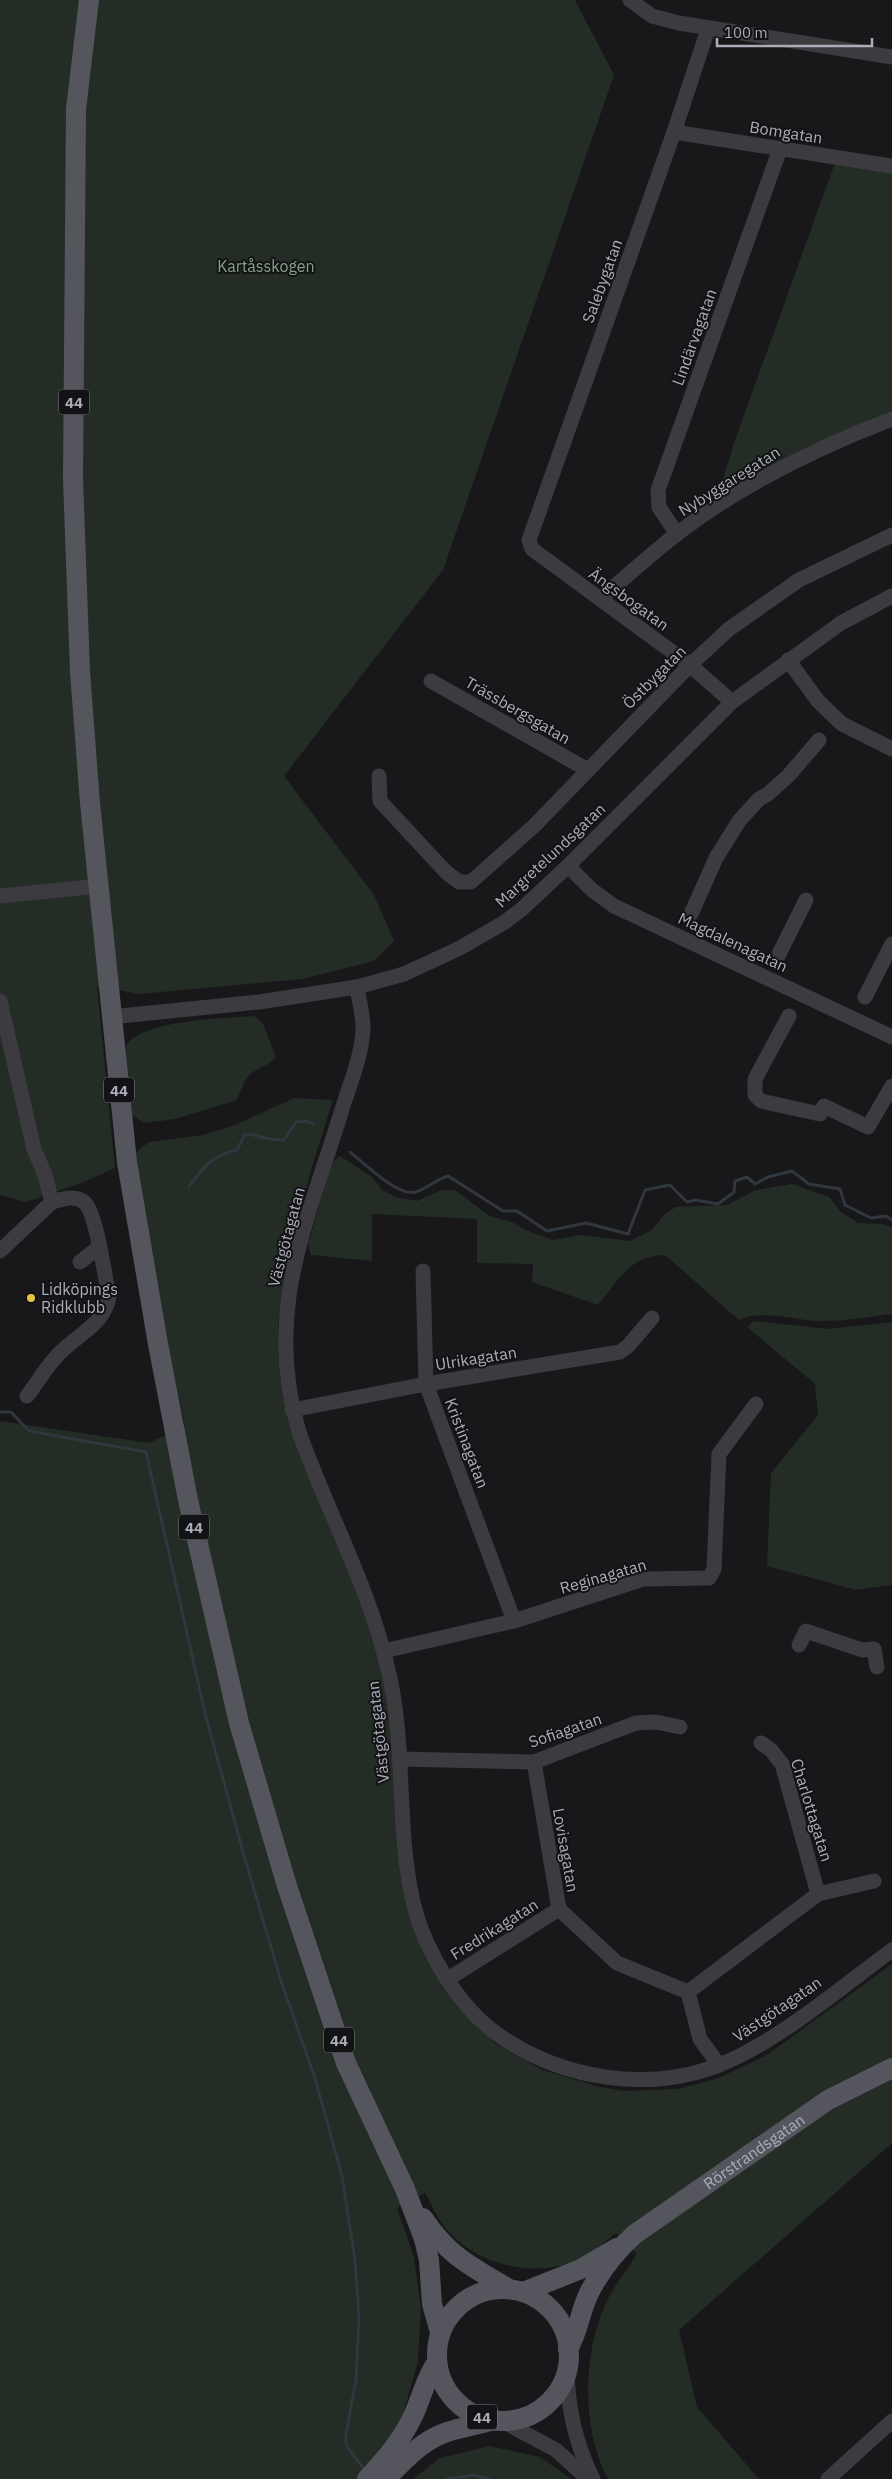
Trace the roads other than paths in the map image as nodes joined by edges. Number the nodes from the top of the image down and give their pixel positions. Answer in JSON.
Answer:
{"nodes":[{"id":1,"x":89,"y":0,"type":"edge"},
{"id":2,"x":630,"y":0,"type":"edge"},
{"id":3,"x":708,"y":29,"type":"junction"},
{"id":4,"x":892,"y":57,"type":"edge"},
{"id":5,"x":674,"y":132,"type":"junction"},
{"id":6,"x":780,"y":149,"type":"junction"},
{"id":7,"x":892,"y":166,"type":"edge"},
{"id":8,"x":892,"y":419,"type":"edge"},
{"id":9,"x":677,"y":534,"type":"junction"},
{"id":10,"x":892,"y":535,"type":"edge"},
{"id":11,"x":529,"y":544,"type":"joint"},
{"id":12,"x":892,"y":596,"type":"edge"},
{"id":13,"x":600,"y":600,"type":"junction"},
{"id":14,"x":788,"y":660,"type":"junction"},
{"id":15,"x":690,"y":665,"type":"junction"},
{"id":16,"x":431,"y":681,"type":"dead end"},
{"id":17,"x":732,"y":702,"type":"junction"},
{"id":18,"x":819,"y":740,"type":"dead end"},
{"id":19,"x":892,"y":749,"type":"edge"},
{"id":20,"x":588,"y":770,"type":"junction"},
{"id":21,"x":379,"y":776,"type":"dead end"},
{"id":22,"x":568,"y":866,"type":"junction"},
{"id":23,"x":99,"y":886,"type":"junction"},
{"id":24,"x":0,"y":896,"type":"edge"},
{"id":25,"x":806,"y":900,"type":"dead end"},
{"id":26,"x":691,"y":914,"type":"dead end"},
{"id":27,"x":892,"y":944,"type":"edge"},
{"id":28,"x":778,"y":956,"type":"dead end"},
{"id":29,"x":357,"y":987,"type":"junction"},
{"id":30,"x":865,"y":997,"type":"dead end"},
{"id":31,"x":0,"y":1001,"type":"edge"},
{"id":32,"x":789,"y":1016,"type":"dead end"},
{"id":33,"x":110,"y":1017,"type":"junction"},
{"id":34,"x":892,"y":1037,"type":"edge"},
{"id":35,"x":892,"y":1086,"type":"edge"},
{"id":36,"x":52,"y":1202,"type":"junction"},
{"id":37,"x":98,"y":1248,"type":"junction"},
{"id":38,"x":0,"y":1251,"type":"edge"},
{"id":39,"x":80,"y":1262,"type":"dead end"},
{"id":40,"x":424,"y":1270,"type":"dead end"},
{"id":41,"x":652,"y":1318,"type":"dead end"},
{"id":42,"x":426,"y":1384,"type":"junction"},
{"id":43,"x":27,"y":1396,"type":"dead end"},
{"id":44,"x":756,"y":1404,"type":"dead end"},
{"id":45,"x":292,"y":1410,"type":"junction"},
{"id":46,"x":514,"y":1621,"type":"junction"},
{"id":47,"x":799,"y":1645,"type":"dead end"},
{"id":48,"x":384,"y":1651,"type":"junction"},
{"id":49,"x":877,"y":1667,"type":"dead end"},
{"id":50,"x":680,"y":1727,"type":"dead end"},
{"id":51,"x":761,"y":1744,"type":"dead end"},
{"id":52,"x":399,"y":1759,"type":"junction"},
{"id":53,"x":534,"y":1762,"type":"junction"},
{"id":54,"x":874,"y":1881,"type":"dead end"},
{"id":55,"x":818,"y":1894,"type":"junction"},
{"id":56,"x":559,"y":1909,"type":"junction"},
{"id":57,"x":892,"y":1950,"type":"edge"},
{"id":58,"x":448,"y":1979,"type":"junction"},
{"id":59,"x":688,"y":1992,"type":"junction"},
{"id":60,"x":719,"y":2065,"type":"junction"},
{"id":61,"x":892,"y":2068,"type":"edge"},
{"id":62,"x":405,"y":2189,"type":"junction"},
{"id":63,"x":623,"y":2245,"type":"junction"},
{"id":64,"x":516,"y":2290,"type":"junction"},
{"id":65,"x":440,"y":2332,"type":"junction"},
{"id":66,"x":568,"y":2358,"type":"junction"},
{"id":67,"x":437,"y":2362,"type":"junction"},
{"id":68,"x":498,"y":2420,"type":"junction"},
{"id":69,"x":892,"y":2421,"type":"edge"},
{"id":70,"x":367,"y":2479,"type":"edge"},
{"id":71,"x":385,"y":2479,"type":"edge"},
{"id":72,"x":588,"y":2479,"type":"edge"},
{"id":73,"x":593,"y":2479,"type":"edge"},
{"id":74,"x":828,"y":2479,"type":"edge"}],
"edges":[{"from":1,"to":23,"type":"main road","number":"44"},
{"from":2,"to":3,"type":"street"},
{"from":3,"to":4,"type":"street"},
{"from":3,"to":5,"type":"street","name":"Salebygatan"},
{"from":5,"to":6,"type":"street","name":"Bomgatan"},
{"from":5,"to":11,"type":"street","name":"Salebygatan"},
{"from":6,"to":7,"type":"street","name":"Bomgatan"},
{"from":6,"to":9,"type":"street","name":"Lindärvagatan"},
{"from":8,"to":9,"type":"street","name":"Nybyggaregatan"},
{"from":9,"to":13,"type":"street","name":"Nybyggaregatan"},
{"from":10,"to":15,"type":"street","name":"Östbygatan"},
{"from":11,"to":13,"type":"street","name":"Ängsbogatan"},
{"from":12,"to":14,"type":"street","name":"Margretelundsgatan"},
{"from":13,"to":15,"type":"street","name":"Ängsbogatan"},
{"from":14,"to":17,"type":"street","name":"Margretelundsgatan"},
{"from":14,"to":19,"type":"street"},
{"from":15,"to":17,"type":"street","name":"Ängsbogatan"},
{"from":15,"to":20,"type":"street","name":"Östbygatan"},
{"from":16,"to":20,"type":"street","name":"Trässbergsgatan"},
{"from":17,"to":22,"type":"street","name":"Margretelundsgatan"},
{"from":18,"to":26,"type":"street"},
{"from":20,"to":21,"type":"street","name":"Östbygatan"},
{"from":22,"to":29,"type":"street","name":"Margretelundsgatan"},
{"from":22,"to":34,"type":"street","name":"Magdalenagatan"},
{"from":23,"to":24,"type":"street"},
{"from":23,"to":33,"type":"main road","number":"44"},
{"from":25,"to":28,"type":"street"},
{"from":27,"to":30,"type":"street"},
{"from":29,"to":33,"type":"street","name":"Margretelundsgatan"},
{"from":29,"to":45,"type":"street","name":"Västgötagatan"},
{"from":31,"to":36,"type":"street"},
{"from":32,"to":35,"type":"street"},
{"from":33,"to":62,"type":"main road","number":"44"},
{"from":36,"to":37,"type":"street"},
{"from":36,"to":38,"type":"street"},
{"from":37,"to":39,"type":"street"},
{"from":37,"to":43,"type":"street"},
{"from":40,"to":42,"type":"street","name":"Kristinagatan"},
{"from":41,"to":42,"type":"street","name":"Ulrikagatan"},
{"from":42,"to":45,"type":"street","name":"Ulrikagatan"},
{"from":42,"to":46,"type":"street","name":"Kristinagatan"},
{"from":44,"to":46,"type":"street","name":"Reginagatan"},
{"from":45,"to":48,"type":"street","name":"Västgötagatan"},
{"from":46,"to":48,"type":"street","name":"Reginagatan"},
{"from":47,"to":49,"type":"street"},
{"from":48,"to":52,"type":"street","name":"Västgötagatan"},
{"from":50,"to":53,"type":"street","name":"Sofiagatan"},
{"from":51,"to":55,"type":"street","name":"Charlottagatan"},
{"from":52,"to":53,"type":"street","name":"Sofiagatan"},
{"from":52,"to":58,"type":"street","name":"Västgötagatan"},
{"from":53,"to":56,"type":"street","name":"Lovisagatan"},
{"from":54,"to":55,"type":"street"},
{"from":55,"to":59,"type":"street"},
{"from":56,"to":58,"type":"street","name":"Fredrikagatan"},
{"from":56,"to":59,"type":"street","name":"Lovisagatan"},
{"from":57,"to":60,"type":"street","name":"Västgötagatan"},
{"from":58,"to":60,"type":"street","name":"Västgötagatan"},
{"from":59,"to":60,"type":"street"},
{"from":61,"to":63,"type":"main road","name":"Rörstrandsgatan"},
{"from":62,"to":64,"type":"main road","number":"44"},
{"from":62,"to":65,"type":"main road","number":"44"},
{"from":63,"to":64,"type":"main road","name":"Rörstrandsgatan"},
{"from":63,"to":66,"type":"main road","name":"Rörstrandsgatan"},
{"from":64,"to":65,"type":"main road","number":"44"},
{"from":64,"to":66,"type":"main road","number":"44"},
{"from":65,"to":67,"type":"main road","number":"44"},
{"from":66,"to":68,"type":"main road","number":"44"},
{"from":66,"to":73,"type":"street"},
{"from":67,"to":68,"type":"main road","number":"44"},
{"from":67,"to":70,"type":"main road","number":"44"},
{"from":68,"to":71,"type":"main road","number":"44"},
{"from":68,"to":72,"type":"street"},
{"from":69,"to":74,"type":"street"}]}
